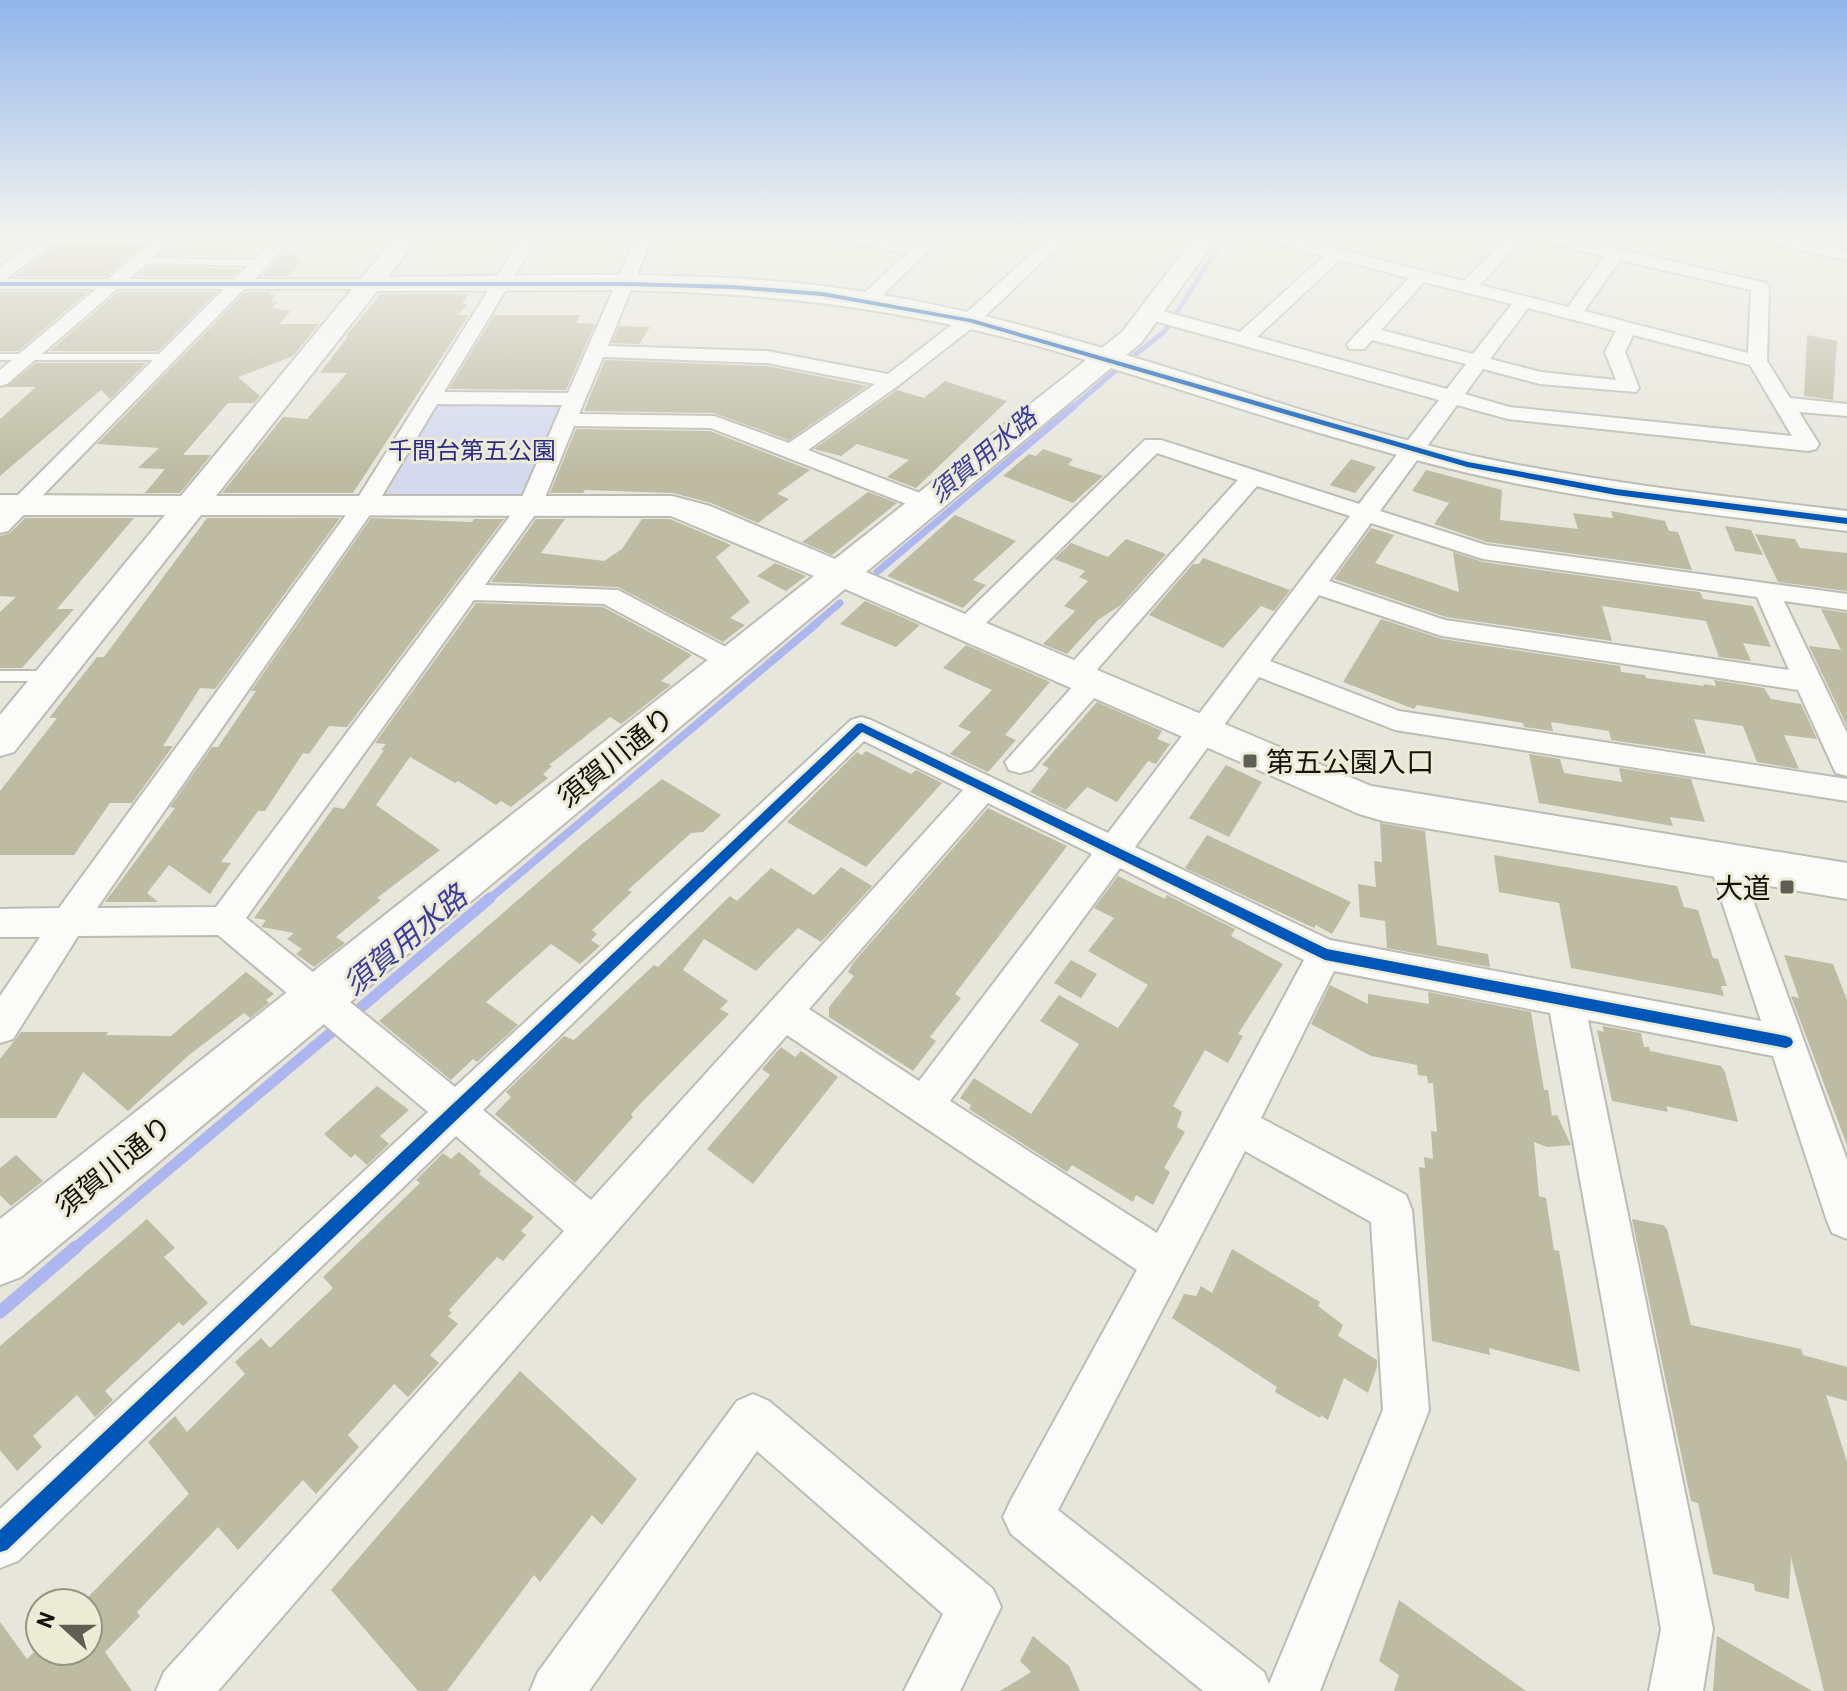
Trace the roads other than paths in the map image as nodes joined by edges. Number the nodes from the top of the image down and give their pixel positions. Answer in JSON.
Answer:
{"nodes":[{"id":1,"x":77,"y":314,"type":"edge"},
{"id":2,"x":210,"y":314,"type":"edge"},
{"id":3,"x":345,"y":314,"type":"edge"},
{"id":4,"x":482,"y":314,"type":"edge"},
{"id":5,"x":613,"y":314,"type":"edge"},
{"id":6,"x":939,"y":314,"type":"edge"},
{"id":7,"x":977,"y":314,"type":"edge"},
{"id":8,"x":1151,"y":314,"type":"joint"},
{"id":9,"x":1271,"y":314,"type":"edge"},
{"id":10,"x":1386,"y":314,"type":"edge"},
{"id":11,"x":1513,"y":314,"type":"edge"},
{"id":12,"x":1567,"y":314,"type":"edge"},
{"id":13,"x":1759,"y":314,"type":"edge"},
{"id":14,"x":1572,"y":315,"type":"joint"},
{"id":15,"x":970,"y":320,"type":"junction"},
{"id":16,"x":1627,"y":328,"type":"junction"},
{"id":17,"x":1369,"y":333,"type":"junction"},
{"id":18,"x":1244,"y":339,"type":"junction"},
{"id":19,"x":596,"y":351,"type":"junction"},
{"id":20,"x":0,"y":357,"type":"edge"},
{"id":21,"x":27,"y":357,"type":"junction"},
{"id":22,"x":167,"y":357,"type":"junction"},
{"id":23,"x":1105,"y":359,"type":"junction"},
{"id":24,"x":1475,"y":361,"type":"junction"},
{"id":25,"x":1757,"y":361,"type":"junction"},
{"id":26,"x":1338,"y":365,"type":"junction"},
{"id":27,"x":0,"y":380,"type":"edge"},
{"id":28,"x":892,"y":381,"type":"junction"},
{"id":29,"x":1449,"y":397,"type":"junction"},
{"id":30,"x":430,"y":398,"type":"junction"},
{"id":31,"x":1784,"y":404,"type":"junction"},
{"id":32,"x":571,"y":409,"type":"junction"},
{"id":33,"x":1847,"y":410,"type":"edge"},
{"id":34,"x":1411,"y":450,"type":"junction"},
{"id":35,"x":793,"y":451,"type":"junction"},
{"id":36,"x":1252,"y":478,"type":"junction"},
{"id":37,"x":925,"y":503,"type":"junction"},
{"id":38,"x":192,"y":505,"type":"junction"},
{"id":39,"x":530,"y":505,"type":"junction"},
{"id":40,"x":364,"y":506,"type":"junction"},
{"id":41,"x":7,"y":512,"type":"edge"},
{"id":42,"x":1363,"y":514,"type":"junction"},
{"id":43,"x":1847,"y":521,"type":"edge"},
{"id":44,"x":839,"y":574,"type":"junction"},
{"id":45,"x":1312,"y":584,"type":"junction"},
{"id":46,"x":468,"y":592,"type":"junction"},
{"id":47,"x":1767,"y":592,"type":"junction"},
{"id":48,"x":1847,"y":602,"type":"edge"},
{"id":49,"x":966,"y":628,"type":"junction"},
{"id":50,"x":731,"y":661,"type":"junction"},
{"id":51,"x":1251,"y":664,"type":"junction"},
{"id":52,"x":0,"y":676,"type":"edge"},
{"id":53,"x":53,"y":676,"type":"junction"},
{"id":54,"x":1085,"y":679,"type":"junction"},
{"id":55,"x":1809,"y":682,"type":"junction"},
{"id":56,"x":1202,"y":729,"type":"junction"},
{"id":57,"x":0,"y":742,"type":"edge"},
{"id":58,"x":1020,"y":762,"type":"dead end"},
{"id":59,"x":1847,"y":765,"type":"edge"},
{"id":60,"x":984,"y":787,"type":"junction"},
{"id":61,"x":1847,"y":790,"type":"edge"},
{"id":62,"x":1113,"y":850,"type":"junction"},
{"id":63,"x":1725,"y":862,"type":"junction"},
{"id":64,"x":1847,"y":881,"type":"edge"},
{"id":65,"x":225,"y":921,"type":"junction"},
{"id":66,"x":0,"y":923,"type":"edge"},
{"id":67,"x":68,"y":923,"type":"junction"},
{"id":68,"x":1325,"y":954,"type":"junction"},
{"id":69,"x":318,"y":999,"type":"junction"},
{"id":70,"x":1566,"y":1000,"type":"junction"},
{"id":71,"x":784,"y":1013,"type":"junction"},
{"id":72,"x":0,"y":1027,"type":"edge"},
{"id":73,"x":1786,"y":1042,"type":"junction"},
{"id":74,"x":925,"y":1104,"type":"junction"},
{"id":75,"x":456,"y":1111,"type":"junction"},
{"id":76,"x":1239,"y":1127,"type":"junction"},
{"id":77,"x":1847,"y":1218,"type":"edge"},
{"id":78,"x":593,"y":1229,"type":"junction"},
{"id":79,"x":0,"y":1256,"type":"edge"},
{"id":80,"x":1163,"y":1262,"type":"junction"},
{"id":81,"x":0,"y":1543,"type":"edge"},
{"id":82,"x":183,"y":1691,"type":"edge"},
{"id":83,"x":557,"y":1691,"type":"edge"},
{"id":84,"x":931,"y":1691,"type":"edge"},
{"id":85,"x":1245,"y":1691,"type":"edge"},
{"id":86,"x":1293,"y":1691,"type":"edge"},
{"id":87,"x":1676,"y":1691,"type":"edge"}],
"edges":[{"from":1,"to":21,"type":"street"},
{"from":2,"to":22,"type":"street"},
{"from":3,"to":38,"type":"street"},
{"from":4,"to":30,"type":"street"},
{"from":5,"to":19,"type":"street"},
{"from":6,"to":15,"type":"street"},
{"from":7,"to":15,"type":"street"},
{"from":8,"to":18,"type":"street"},
{"from":8,"to":23,"type":"street","name":"須賀川通り"},
{"from":9,"to":18,"type":"street"},
{"from":10,"to":17,"type":"street"},
{"from":11,"to":24,"type":"street"},
{"from":12,"to":14,"type":"street"},
{"from":13,"to":25,"type":"street"},
{"from":14,"to":16,"type":"street"},
{"from":15,"to":23,"type":"street"},
{"from":15,"to":28,"type":"street"},
{"from":16,"to":24,"type":"street"},
{"from":16,"to":25,"type":"street"},
{"from":17,"to":24,"type":"street"},
{"from":17,"to":26,"type":"street"},
{"from":18,"to":26,"type":"street"},
{"from":19,"to":28,"type":"street"},
{"from":19,"to":32,"type":"street"},
{"from":20,"to":21,"type":"lane"},
{"from":21,"to":22,"type":"lane"},
{"from":21,"to":27,"type":"street"},
{"from":22,"to":41,"type":"street"},
{"from":23,"to":34,"type":"street"},
{"from":23,"to":37,"type":"street","name":"須賀川通り"},
{"from":24,"to":29,"type":"street"},
{"from":25,"to":31,"type":"street"},
{"from":26,"to":29,"type":"street"},
{"from":28,"to":35,"type":"street"},
{"from":29,"to":31,"type":"street"},
{"from":29,"to":34,"type":"street"},
{"from":30,"to":32,"type":"street"},
{"from":30,"to":40,"type":"street"},
{"from":31,"to":33,"type":"street"},
{"from":32,"to":35,"type":"street"},
{"from":32,"to":39,"type":"street"},
{"from":34,"to":42,"type":"street"},
{"from":34,"to":43,"type":"street"},
{"from":35,"to":37,"type":"street"},
{"from":36,"to":42,"type":"street"},
{"from":36,"to":49,"type":"street"},
{"from":36,"to":54,"type":"street"},
{"from":37,"to":44,"type":"street","name":"須賀川通り"},
{"from":38,"to":40,"type":"street"},
{"from":38,"to":41,"type":"street"},
{"from":38,"to":53,"type":"street"},
{"from":39,"to":40,"type":"street"},
{"from":39,"to":44,"type":"street"},
{"from":39,"to":46,"type":"street"},
{"from":40,"to":67,"type":"street"},
{"from":42,"to":45,"type":"street"},
{"from":42,"to":47,"type":"street"},
{"from":44,"to":49,"type":"street"},
{"from":44,"to":50,"type":"street","name":"須賀川通り"},
{"from":45,"to":51,"type":"street"},
{"from":45,"to":55,"type":"street"},
{"from":46,"to":50,"type":"street"},
{"from":46,"to":65,"type":"street"},
{"from":47,"to":48,"type":"street"},
{"from":47,"to":55,"type":"street"},
{"from":49,"to":54,"type":"street"},
{"from":50,"to":69,"type":"street","name":"須賀川通り"},
{"from":51,"to":56,"type":"street"},
{"from":51,"to":61,"type":"street"},
{"from":52,"to":53,"type":"lane"},
{"from":53,"to":57,"type":"street"},
{"from":54,"to":56,"type":"street"},
{"from":54,"to":58,"type":"street"},
{"from":55,"to":59,"type":"street"},
{"from":56,"to":62,"type":"street"},
{"from":56,"to":63,"type":"street"},
{"from":60,"to":62,"type":"street"},
{"from":60,"to":71,"type":"street"},
{"from":60,"to":75,"type":"street"},
{"from":62,"to":68,"type":"street"},
{"from":62,"to":74,"type":"street"},
{"from":63,"to":64,"type":"street"},
{"from":63,"to":73,"type":"street"},
{"from":65,"to":67,"type":"street"},
{"from":65,"to":69,"type":"street"},
{"from":66,"to":67,"type":"street"},
{"from":67,"to":72,"type":"street"},
{"from":68,"to":70,"type":"street"},
{"from":68,"to":76,"type":"street"},
{"from":69,"to":75,"type":"street"},
{"from":69,"to":79,"type":"street","name":"須賀川通り"},
{"from":70,"to":73,"type":"street"},
{"from":70,"to":87,"type":"street"},
{"from":71,"to":74,"type":"street"},
{"from":71,"to":78,"type":"street"},
{"from":73,"to":77,"type":"street"},
{"from":74,"to":80,"type":"street"},
{"from":75,"to":78,"type":"street"},
{"from":75,"to":81,"type":"street"},
{"from":76,"to":80,"type":"street"},
{"from":76,"to":86,"type":"street"},
{"from":78,"to":82,"type":"street"},
{"from":80,"to":85,"type":"street"},
{"from":83,"to":84,"type":"street"}]}
